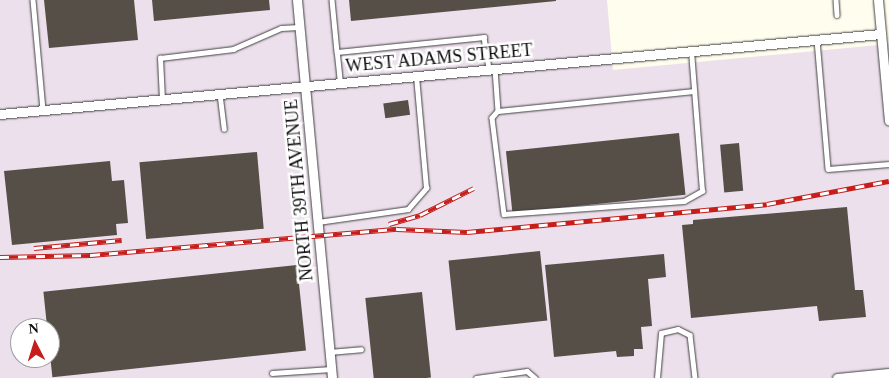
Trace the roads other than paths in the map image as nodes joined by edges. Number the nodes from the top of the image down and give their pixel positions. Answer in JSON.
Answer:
{"nodes":[{"id":1,"x":33,"y":0,"type":"edge"},
{"id":2,"x":297,"y":0,"type":"edge"},
{"id":3,"x":332,"y":0,"type":"edge"},
{"id":4,"x":836,"y":0,"type":"edge"},
{"id":5,"x":878,"y":0,"type":"edge"},
{"id":6,"x":837,"y":15,"type":"dead end"},
{"id":7,"x":884,"y":18,"type":"edge"},
{"id":8,"x":300,"y":27,"type":"junction"},
{"id":9,"x":881,"y":34,"type":"junction"},
{"id":10,"x":817,"y":40,"type":"junction"},
{"id":11,"x":337,"y":52,"type":"junction"},
{"id":12,"x":691,"y":52,"type":"junction"},
{"id":13,"x":492,"y":70,"type":"junction"},
{"id":14,"x":416,"y":76,"type":"junction"},
{"id":15,"x":340,"y":83,"type":"junction"},
{"id":16,"x":306,"y":87,"type":"junction"},
{"id":17,"x":694,"y":91,"type":"junction"},
{"id":18,"x":220,"y":94,"type":"junction"},
{"id":19,"x":162,"y":100,"type":"junction"},
{"id":20,"x":43,"y":110,"type":"junction"},
{"id":21,"x":498,"y":111,"type":"junction"},
{"id":22,"x":0,"y":114,"type":"edge"},
{"id":23,"x":889,"y":121,"type":"edge"},
{"id":24,"x":224,"y":129,"type":"dead end"},
{"id":25,"x":889,"y":164,"type":"edge"},
{"id":26,"x":318,"y":222,"type":"junction"},
{"id":27,"x":361,"y":349,"type":"dead end"},
{"id":28,"x":329,"y":352,"type":"junction"},
{"id":29,"x":272,"y":373,"type":"dead end"},
{"id":30,"x":331,"y":373,"type":"edge"},
{"id":31,"x":889,"y":373,"type":"edge"},
{"id":32,"x":476,"y":378,"type":"edge"},
{"id":33,"x":535,"y":378,"type":"edge"},
{"id":34,"x":657,"y":378,"type":"edge"},
{"id":35,"x":695,"y":378,"type":"edge"},
{"id":36,"x":837,"y":378,"type":"edge"}],
"edges":[{"from":1,"to":20,"type":"lane"},
{"from":2,"to":8,"type":"street","name":"NORTH 39TH AVENUE"},
{"from":3,"to":11,"type":"lane"},
{"from":4,"to":6,"type":"lane"},
{"from":5,"to":7,"type":"street"},
{"from":7,"to":9,"type":"street"},
{"from":8,"to":16,"type":"street","name":"NORTH 39TH AVENUE"},
{"from":8,"to":19,"type":"lane"},
{"from":9,"to":10,"type":"street","name":"WEST ADAMS STREET"},
{"from":9,"to":23,"type":"street"},
{"from":10,"to":12,"type":"street","name":"WEST ADAMS STREET"},
{"from":10,"to":25,"type":"lane"},
{"from":11,"to":13,"type":"lane"},
{"from":11,"to":15,"type":"lane"},
{"from":12,"to":13,"type":"street","name":"WEST ADAMS STREET"},
{"from":12,"to":17,"type":"lane"},
{"from":13,"to":14,"type":"street","name":"WEST ADAMS STREET"},
{"from":13,"to":21,"type":"lane"},
{"from":14,"to":15,"type":"street","name":"WEST ADAMS STREET"},
{"from":14,"to":26,"type":"lane"},
{"from":15,"to":16,"type":"street","name":"WEST ADAMS STREET"},
{"from":16,"to":18,"type":"street","name":"WEST ADAMS STREET"},
{"from":16,"to":26,"type":"street","name":"NORTH 39TH AVENUE"},
{"from":17,"to":21,"type":"lane"},
{"from":17,"to":21,"type":"lane"},
{"from":18,"to":19,"type":"street","name":"WEST ADAMS STREET"},
{"from":18,"to":24,"type":"lane"},
{"from":19,"to":20,"type":"street","name":"WEST ADAMS STREET"},
{"from":20,"to":22,"type":"street","name":"WEST ADAMS STREET"},
{"from":26,"to":28,"type":"street","name":"NORTH 39TH AVENUE"},
{"from":27,"to":28,"type":"lane"},
{"from":28,"to":30,"type":"street","name":"NORTH 39TH AVENUE"},
{"from":29,"to":30,"type":"lane"},
{"from":31,"to":36,"type":"street"},
{"from":32,"to":33,"type":"lane"},
{"from":34,"to":35,"type":"lane"}]}
